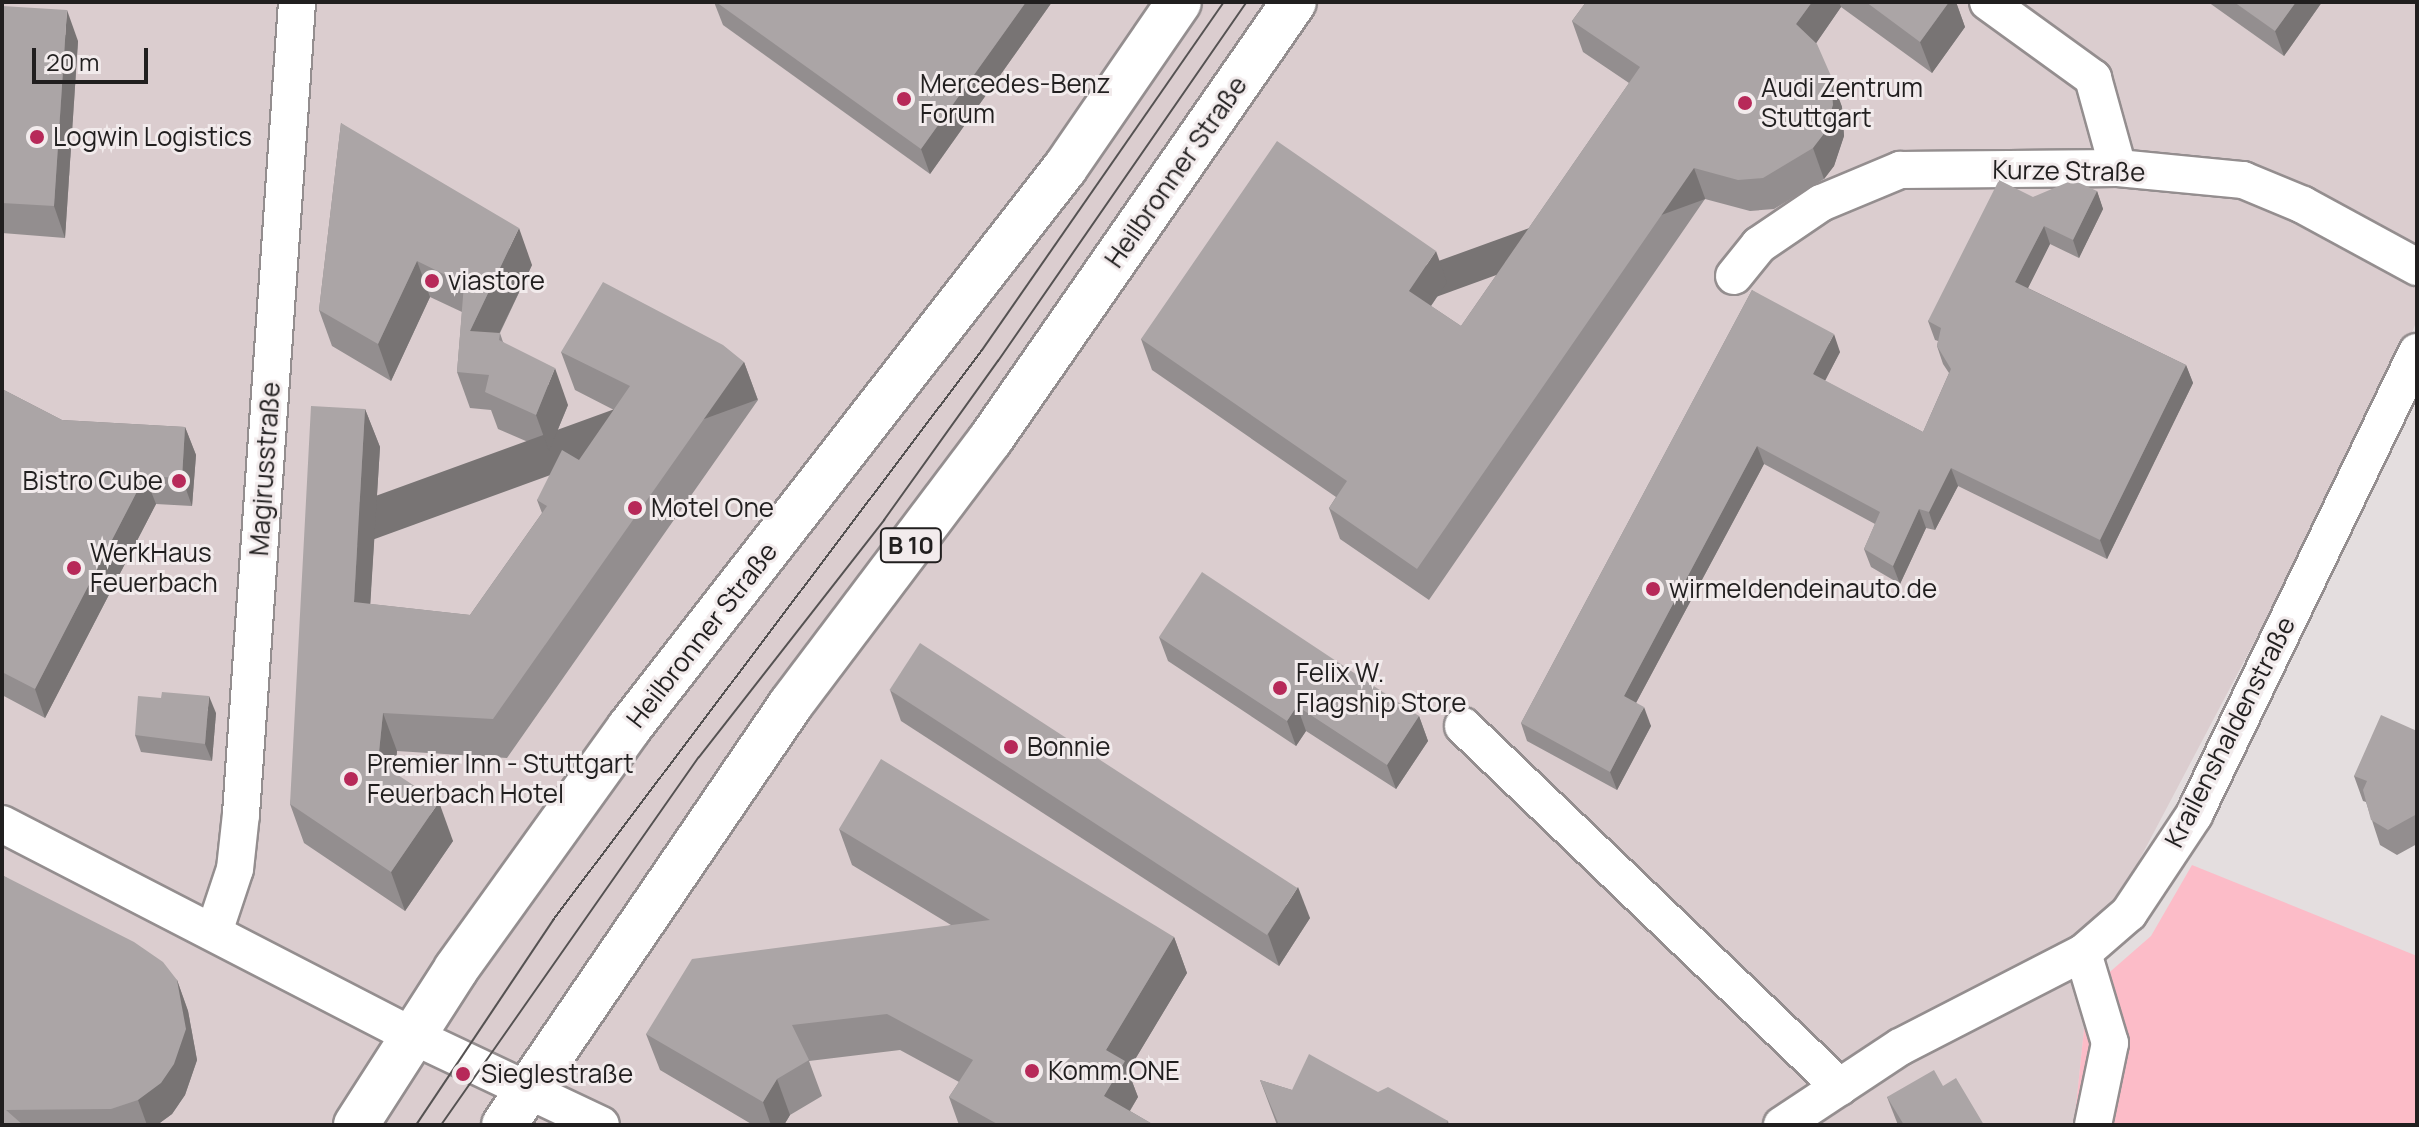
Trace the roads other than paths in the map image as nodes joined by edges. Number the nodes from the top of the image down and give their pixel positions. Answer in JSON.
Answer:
{"nodes":[{"id":1,"x":297,"y":2,"type":"edge"},
{"id":2,"x":1179,"y":2,"type":"edge"},
{"id":3,"x":1294,"y":2,"type":"edge"},
{"id":4,"x":1988,"y":2,"type":"edge"},
{"id":5,"x":2118,"y":168,"type":"junction"},
{"id":6,"x":2417,"y":267,"type":"edge"},
{"id":7,"x":1734,"y":276,"type":"dead end"},
{"id":8,"x":2417,"y":352,"type":"edge"},
{"id":9,"x":1463,"y":726,"type":"dead end"},
{"id":10,"x":2,"y":824,"type":"edge"},
{"id":11,"x":214,"y":932,"type":"junction"},
{"id":12,"x":2083,"y":953,"type":"junction"},
{"id":13,"x":411,"y":1035,"type":"junction"},
{"id":14,"x":1840,"y":1087,"type":"junction"},
{"id":15,"x":527,"y":1089,"type":"junction"},
{"id":16,"x":356,"y":1125,"type":"edge"},
{"id":17,"x":504,"y":1125,"type":"edge"},
{"id":18,"x":601,"y":1125,"type":"edge"},
{"id":19,"x":1782,"y":1125,"type":"edge"},
{"id":20,"x":2093,"y":1125,"type":"edge"}],
"edges":[{"from":1,"to":11,"type":"street","name":"Magirusstraße"},
{"from":2,"to":13,"type":"main road","name":"Heilbronner Straße"},
{"from":3,"to":15,"type":"main road","name":"Heilbronner Straße","number":"B 10"},
{"from":4,"to":5,"type":"street"},
{"from":5,"to":6,"type":"street","name":"Kurze Straße"},
{"from":5,"to":7,"type":"street","name":"Kurze Straße"},
{"from":8,"to":12,"type":"street","name":"Krailenshaldenstraße"},
{"from":9,"to":14,"type":"street"},
{"from":10,"to":11,"type":"street"},
{"from":11,"to":13,"type":"street"},
{"from":12,"to":14,"type":"street","name":"Krailenshaldenstraße"},
{"from":12,"to":20,"type":"street"},
{"from":13,"to":15,"type":"street"},
{"from":13,"to":16,"type":"main road","name":"Heilbronner Straße"},
{"from":14,"to":19,"type":"street","name":"Krailenshaldenstraße"},
{"from":15,"to":17,"type":"main road","name":"Heilbronner Straße","number":"B 10"},
{"from":15,"to":18,"type":"street"}]}
